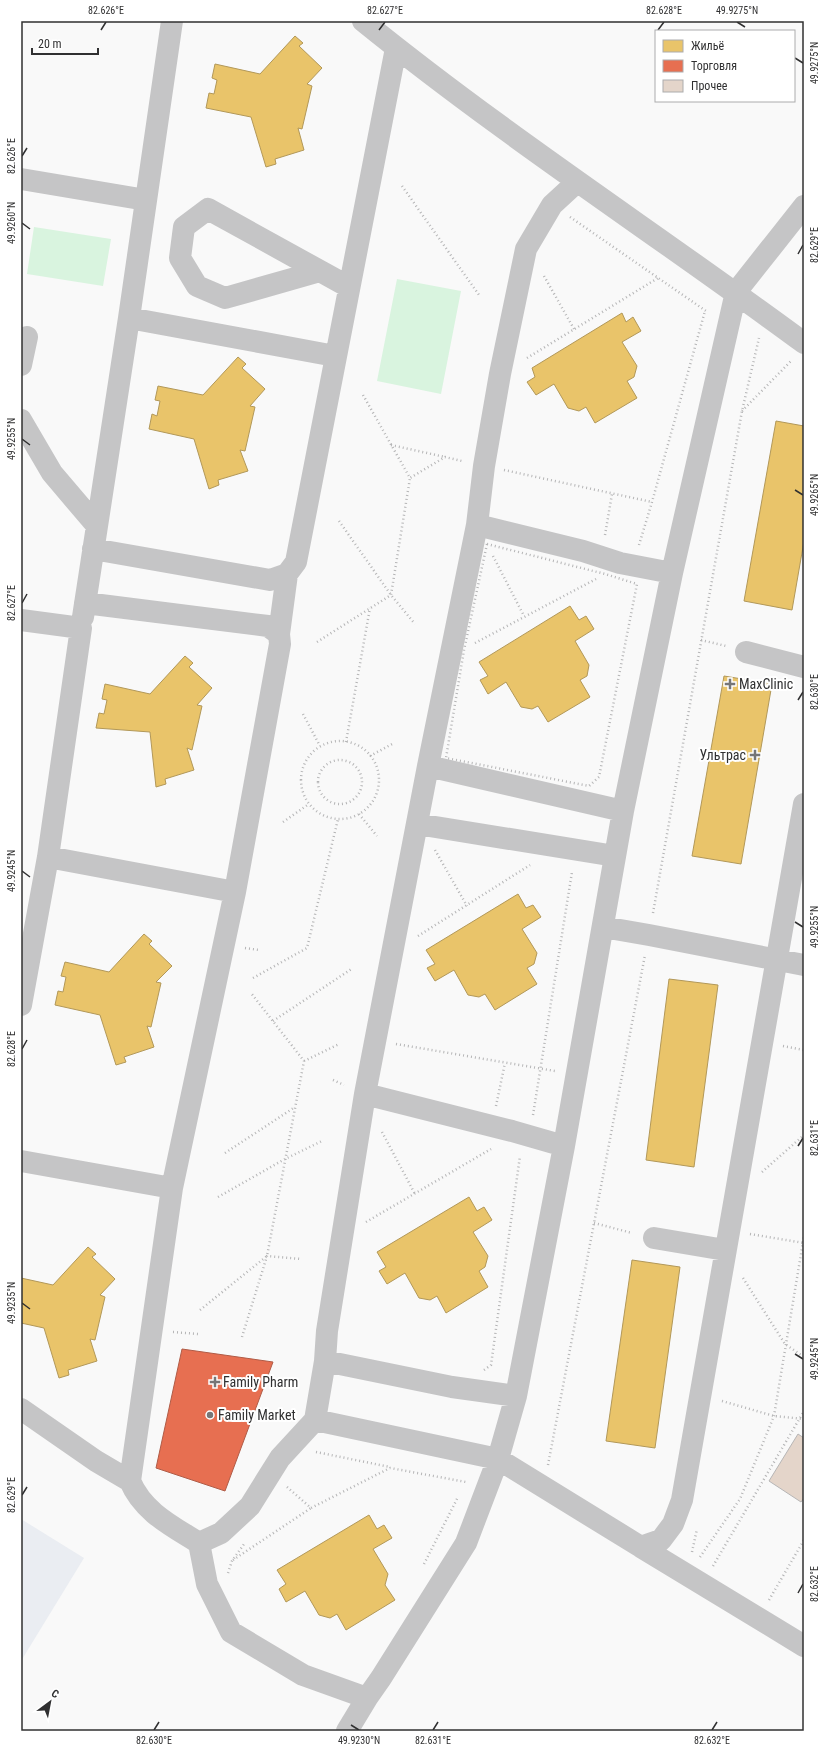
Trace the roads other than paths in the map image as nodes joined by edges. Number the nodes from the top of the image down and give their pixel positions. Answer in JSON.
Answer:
{"nodes":[{"id":1,"x":172,"y":21,"type":"edge"},
{"id":2,"x":363,"y":21,"type":"edge"},
{"id":3,"x":396,"y":48,"type":"junction"},
{"id":4,"x":21,"y":179,"type":"edge"},
{"id":5,"x":577,"y":182,"type":"junction"},
{"id":6,"x":146,"y":200,"type":"junction"},
{"id":7,"x":804,"y":206,"type":"edge"},
{"id":8,"x":320,"y":271,"type":"junction"},
{"id":9,"x":349,"y":287,"type":"junction"},
{"id":10,"x":736,"y":292,"type":"junction"},
{"id":11,"x":129,"y":318,"type":"junction"},
{"id":12,"x":27,"y":337,"type":"dead end"},
{"id":13,"x":799,"y":350,"type":"edge"},
{"id":14,"x":335,"y":356,"type":"junction"},
{"id":15,"x":21,"y":365,"type":"edge"},
{"id":16,"x":21,"y":420,"type":"edge"},
{"id":17,"x":477,"y":525,"type":"junction"},
{"id":18,"x":97,"y":526,"type":"junction"},
{"id":19,"x":93,"y":549,"type":"junction"},
{"id":20,"x":672,"y":573,"type":"junction"},
{"id":21,"x":287,"y":574,"type":"junction"},
{"id":22,"x":85,"y":603,"type":"junction"},
{"id":23,"x":21,"y":620,"type":"edge"},
{"id":24,"x":81,"y":628,"type":"junction"},
{"id":25,"x":279,"y":634,"type":"junction"},
{"id":26,"x":746,"y":652,"type":"dead end"},
{"id":27,"x":804,"y":667,"type":"edge"},
{"id":28,"x":428,"y":766,"type":"junction"},
{"id":29,"x":804,"y":804,"type":"edge"},
{"id":30,"x":623,"y":811,"type":"junction"},
{"id":31,"x":417,"y":824,"type":"junction"},
{"id":32,"x":615,"y":856,"type":"junction"},
{"id":33,"x":48,"y":857,"type":"junction"},
{"id":34,"x":235,"y":892,"type":"junction"},
{"id":35,"x":603,"y":927,"type":"junction"},
{"id":36,"x":776,"y":959,"type":"junction"},
{"id":37,"x":804,"y":965,"type":"edge"},
{"id":38,"x":21,"y":1005,"type":"edge"},
{"id":39,"x":365,"y":1094,"type":"junction"},
{"id":40,"x":564,"y":1146,"type":"junction"},
{"id":41,"x":21,"y":1161,"type":"edge"},
{"id":42,"x":172,"y":1188,"type":"junction"},
{"id":43,"x":654,"y":1238,"type":"road end"},
{"id":44,"x":725,"y":1250,"type":"junction"},
{"id":45,"x":325,"y":1362,"type":"junction"},
{"id":46,"x":516,"y":1396,"type":"junction"},
{"id":47,"x":21,"y":1409,"type":"edge"},
{"id":48,"x":315,"y":1420,"type":"junction"},
{"id":49,"x":498,"y":1459,"type":"junction"},
{"id":50,"x":130,"y":1481,"type":"junction"},
{"id":51,"x":199,"y":1543,"type":"junction"},
{"id":52,"x":641,"y":1547,"type":"junction"},
{"id":53,"x":804,"y":1646,"type":"edge"},
{"id":54,"x":367,"y":1698,"type":"junction"},
{"id":55,"x":347,"y":1731,"type":"edge"}],
"edges":[{"from":1,"to":6,"type":"lane"},
{"from":2,"to":3,"type":"lane"},
{"from":3,"to":5,"type":"lane"},
{"from":3,"to":9,"type":"lane"},
{"from":4,"to":6,"type":"lane"},
{"from":5,"to":10,"type":"lane"},
{"from":5,"to":17,"type":"lane"},
{"from":6,"to":11,"type":"lane"},
{"from":7,"to":10,"type":"lane"},
{"from":8,"to":8,"type":"lane"},
{"from":8,"to":9,"type":"lane"},
{"from":9,"to":14,"type":"lane"},
{"from":10,"to":13,"type":"lane"},
{"from":10,"to":20,"type":"lane"},
{"from":11,"to":14,"type":"lane"},
{"from":11,"to":18,"type":"lane"},
{"from":12,"to":15,"type":"lane"},
{"from":14,"to":21,"type":"lane"},
{"from":16,"to":18,"type":"lane"},
{"from":17,"to":20,"type":"lane"},
{"from":17,"to":28,"type":"lane"},
{"from":18,"to":19,"type":"lane"},
{"from":19,"to":21,"type":"lane"},
{"from":19,"to":22,"type":"lane"},
{"from":20,"to":30,"type":"lane"},
{"from":21,"to":25,"type":"lane"},
{"from":22,"to":24,"type":"lane"},
{"from":22,"to":25,"type":"lane"},
{"from":23,"to":24,"type":"lane"},
{"from":24,"to":33,"type":"lane"},
{"from":25,"to":34,"type":"lane"},
{"from":26,"to":27,"type":"lane"},
{"from":28,"to":30,"type":"lane"},
{"from":28,"to":31,"type":"lane"},
{"from":29,"to":36,"type":"lane"},
{"from":30,"to":32,"type":"lane"},
{"from":31,"to":32,"type":"lane"},
{"from":31,"to":39,"type":"lane"},
{"from":32,"to":35,"type":"lane"},
{"from":33,"to":34,"type":"lane"},
{"from":33,"to":38,"type":"lane"},
{"from":34,"to":42,"type":"lane"},
{"from":35,"to":36,"type":"lane"},
{"from":35,"to":40,"type":"lane"},
{"from":36,"to":37,"type":"lane"},
{"from":36,"to":44,"type":"lane"},
{"from":39,"to":40,"type":"lane"},
{"from":39,"to":45,"type":"lane"},
{"from":40,"to":46,"type":"lane"},
{"from":41,"to":42,"type":"lane"},
{"from":42,"to":50,"type":"lane"},
{"from":43,"to":44,"type":"lane"},
{"from":44,"to":52,"type":"lane"},
{"from":45,"to":46,"type":"lane"},
{"from":45,"to":48,"type":"lane"},
{"from":46,"to":49,"type":"lane"},
{"from":47,"to":50,"type":"lane"},
{"from":48,"to":49,"type":"lane"},
{"from":48,"to":51,"type":"lane"},
{"from":49,"to":52,"type":"lane"},
{"from":49,"to":54,"type":"lane"},
{"from":50,"to":51,"type":"lane"},
{"from":51,"to":54,"type":"lane"},
{"from":52,"to":53,"type":"lane"},
{"from":54,"to":55,"type":"lane"}]}
